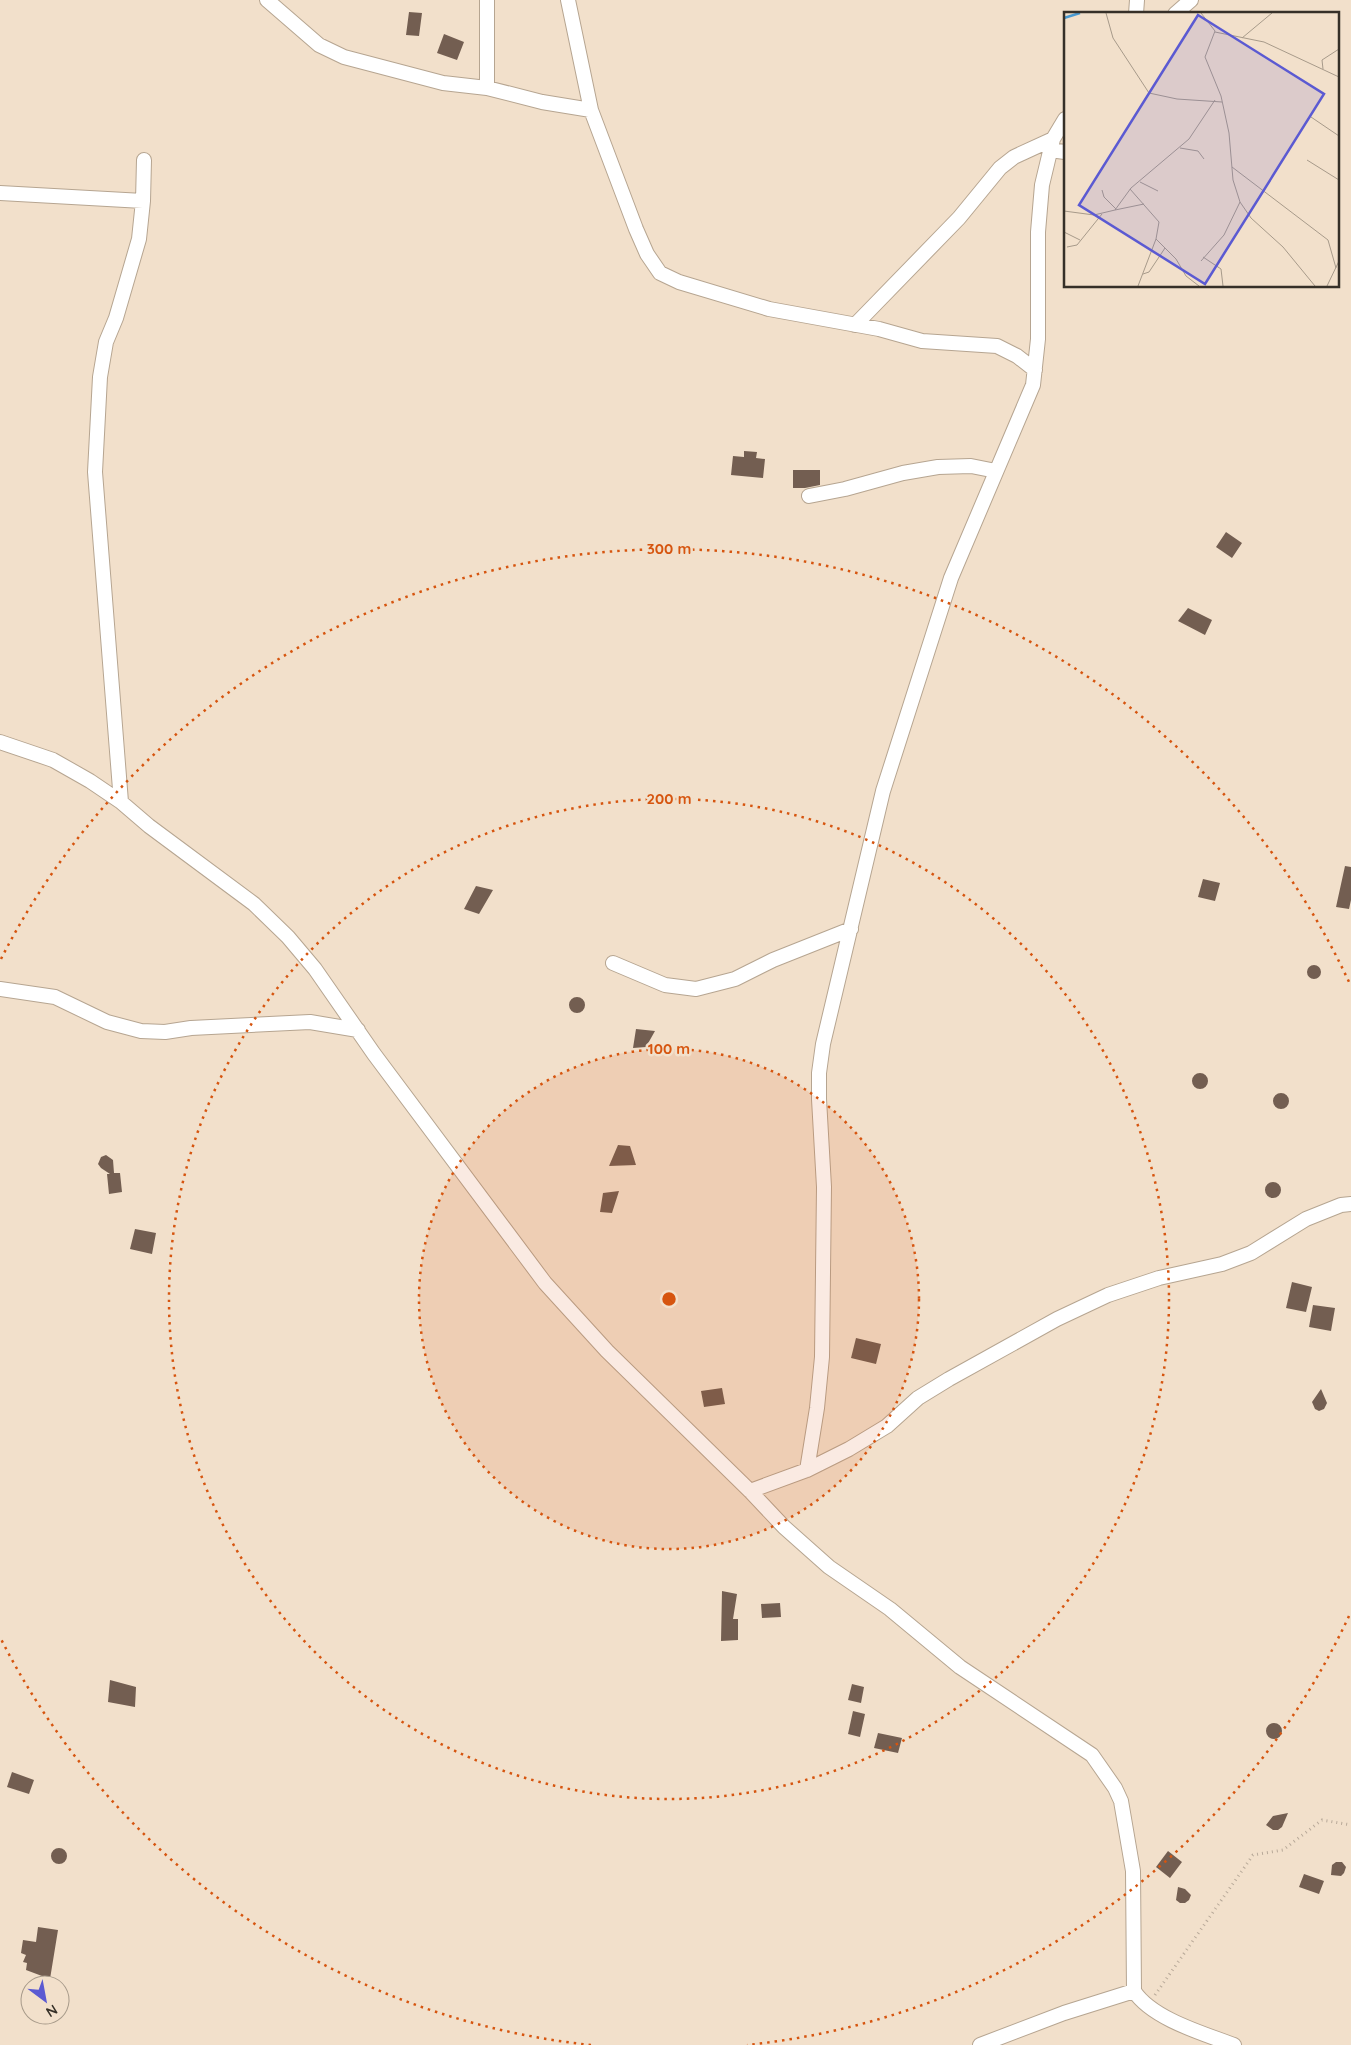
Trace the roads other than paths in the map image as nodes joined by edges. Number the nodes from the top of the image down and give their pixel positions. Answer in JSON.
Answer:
{"nodes":[{"id":1,"x":266,"y":0,"type":"edge"},
{"id":2,"x":487,"y":0,"type":"edge"},
{"id":3,"x":568,"y":0,"type":"edge"},
{"id":4,"x":1192,"y":0,"type":"edge"},
{"id":5,"x":1177,"y":12,"type":"edge"},
{"id":6,"x":487,"y":88,"type":"junction"},
{"id":7,"x":591,"y":110,"type":"junction"},
{"id":8,"x":1064,"y":121,"type":"edge"},
{"id":9,"x":1051,"y":144,"type":"junction"},
{"id":10,"x":1064,"y":151,"type":"edge"},
{"id":11,"x":144,"y":160,"type":"dead end"},
{"id":12,"x":0,"y":193,"type":"edge"},
{"id":13,"x":143,"y":201,"type":"junction"},
{"id":14,"x":856,"y":325,"type":"junction"},
{"id":15,"x":1035,"y":370,"type":"junction"},
{"id":16,"x":996,"y":471,"type":"junction"},
{"id":17,"x":809,"y":496,"type":"dead end"},
{"id":18,"x":0,"y":742,"type":"edge"},
{"id":19,"x":121,"y":802,"type":"junction"},
{"id":20,"x":851,"y":929,"type":"junction"},
{"id":21,"x":613,"y":963,"type":"dead end"},
{"id":22,"x":0,"y":989,"type":"edge"},
{"id":23,"x":358,"y":1030,"type":"junction"},
{"id":24,"x":1351,"y":1204,"type":"edge"},
{"id":25,"x":807,"y":1470,"type":"junction"},
{"id":26,"x":750,"y":1491,"type":"junction"},
{"id":27,"x":1134,"y":1991,"type":"junction"},
{"id":28,"x":980,"y":2045,"type":"edge"},
{"id":29,"x":1234,"y":2045,"type":"edge"}],
"edges":[{"from":1,"to":6,"type":"street"},
{"from":2,"to":6,"type":"street"},
{"from":3,"to":7,"type":"street"},
{"from":4,"to":5,"type":"street"},
{"from":6,"to":7,"type":"street"},
{"from":7,"to":14,"type":"street"},
{"from":8,"to":9,"type":"street"},
{"from":9,"to":10,"type":"street"},
{"from":9,"to":14,"type":"street"},
{"from":9,"to":15,"type":"street"},
{"from":11,"to":13,"type":"street"},
{"from":12,"to":13,"type":"street"},
{"from":13,"to":19,"type":"street"},
{"from":14,"to":15,"type":"street"},
{"from":15,"to":16,"type":"street"},
{"from":16,"to":17,"type":"street"},
{"from":16,"to":20,"type":"street"},
{"from":18,"to":19,"type":"street"},
{"from":19,"to":23,"type":"street"},
{"from":20,"to":21,"type":"street"},
{"from":20,"to":25,"type":"street"},
{"from":22,"to":23,"type":"street"},
{"from":23,"to":26,"type":"street"},
{"from":24,"to":25,"type":"street"},
{"from":25,"to":26,"type":"street"},
{"from":26,"to":27,"type":"street"},
{"from":27,"to":28,"type":"street"},
{"from":27,"to":29,"type":"street"}]}
